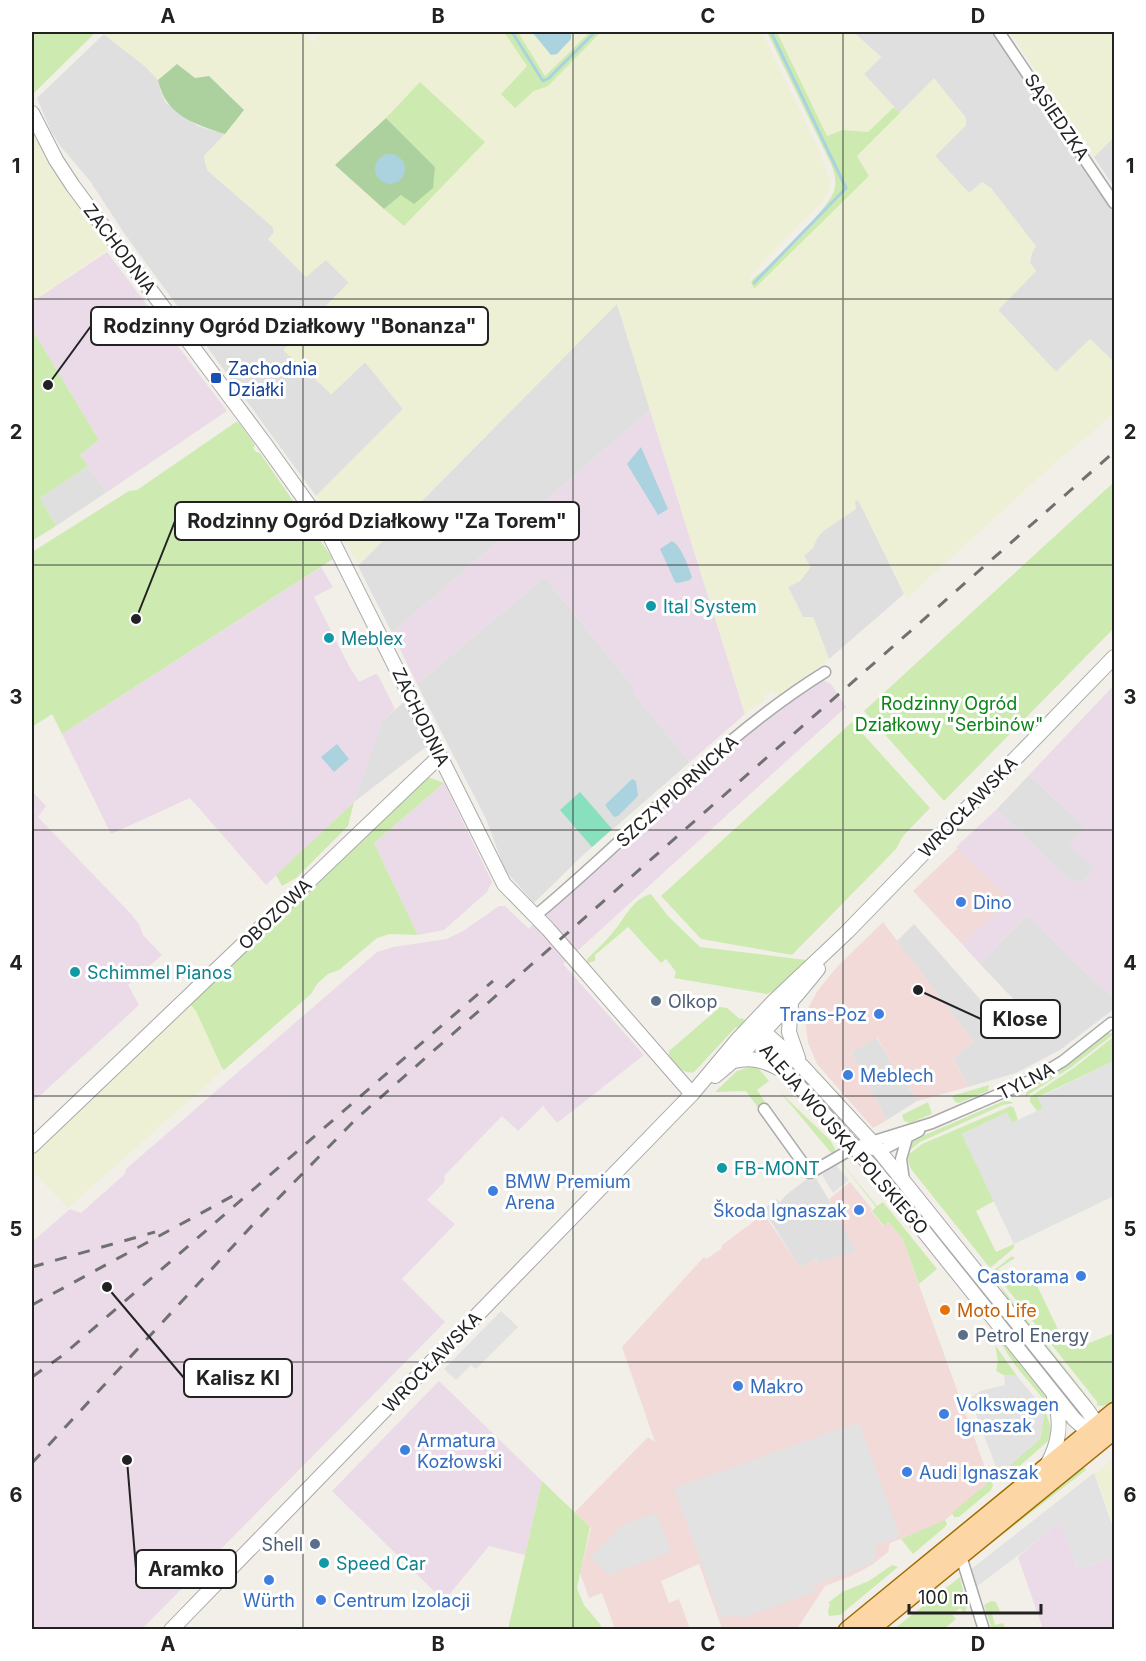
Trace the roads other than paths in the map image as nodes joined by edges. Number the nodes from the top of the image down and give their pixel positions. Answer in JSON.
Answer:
{"nodes":[{"id":1,"x":999,"y":32,"type":"edge"},
{"id":2,"x":32,"y":113,"type":"edge"},
{"id":3,"x":1114,"y":203,"type":"edge"},
{"id":4,"x":1114,"y":657,"type":"edge"},
{"id":5,"x":825,"y":672,"type":"dead end"},
{"id":6,"x":440,"y":756,"type":"junction"},
{"id":7,"x":535,"y":916,"type":"junction"},
{"id":8,"x":847,"y":932,"type":"junction"},
{"id":9,"x":791,"y":1003,"type":"junction"},
{"id":10,"x":1111,"y":1023,"type":"dead end"},
{"id":11,"x":758,"y":1031,"type":"junction"},
{"id":12,"x":734,"y":1061,"type":"junction"},
{"id":13,"x":802,"y":1065,"type":"junction"},
{"id":14,"x":783,"y":1071,"type":"junction"},
{"id":15,"x":692,"y":1094,"type":"junction"},
{"id":16,"x":764,"y":1109,"type":"dead end"},
{"id":17,"x":932,"y":1123,"type":"junction"},
{"id":18,"x":907,"y":1138,"type":"junction"},
{"id":19,"x":32,"y":1146,"type":"edge"},
{"id":20,"x":855,"y":1147,"type":"junction"},
{"id":21,"x":876,"y":1147,"type":"junction"},
{"id":22,"x":904,"y":1181,"type":"junction"},
{"id":23,"x":1051,"y":1389,"type":"junction"},
{"id":24,"x":1114,"y":1411,"type":"edge"},
{"id":25,"x":1103,"y":1434,"type":"edge"},
{"id":26,"x":1046,"y":1467,"type":"junction"},
{"id":27,"x":959,"y":1548,"type":"junction"},
{"id":28,"x":171,"y":1629,"type":"edge"},
{"id":29,"x":847,"y":1629,"type":"edge"},
{"id":30,"x":870,"y":1629,"type":"edge"},
{"id":31,"x":984,"y":1629,"type":"edge"}],
"edges":[{"from":1,"to":3,"type":"street","name":"SĄSIEDZKA"},
{"from":2,"to":6,"type":"street","name":"ZACHODNIA"},
{"from":4,"to":8,"type":"street","name":"WROCŁAWSKA"},
{"from":5,"to":7,"type":"street","name":"SZCZYPIORNICKA"},
{"from":6,"to":7,"type":"street","name":"ZACHODNIA"},
{"from":6,"to":19,"type":"street","name":"OBOZOWA"},
{"from":7,"to":15,"type":"street","name":"ZACHODNIA"},
{"from":8,"to":9,"type":"street","name":"WROCŁAWSKA"},
{"from":8,"to":11,"type":"street","name":"WROCŁAWSKA"},
{"from":9,"to":11,"type":"street","name":"WROCŁAWSKA"},
{"from":9,"to":13,"type":"street"},
{"from":10,"to":17,"type":"street","name":"TYLNA"},
{"from":11,"to":12,"type":"street","name":"WROCŁAWSKA"},
{"from":11,"to":13,"type":"street","name":"ALEJA WOJSKA POLSKIEGO"},
{"from":11,"to":14,"type":"street","name":"ALEJA WOJSKA POLSKIEGO"},
{"from":11,"to":15,"type":"street","name":"WROCŁAWSKA"},
{"from":12,"to":14,"type":"street"},
{"from":12,"to":15,"type":"street","name":"WROCŁAWSKA"},
{"from":13,"to":21,"type":"street","name":"ALEJA WOJSKA POLSKIEGO"},
{"from":14,"to":20,"type":"street","name":"ALEJA WOJSKA POLSKIEGO"},
{"from":15,"to":28,"type":"street","name":"WROCŁAWSKA"},
{"from":16,"to":20,"type":"street","name":"TYLNA"},
{"from":17,"to":18,"type":"street","name":"TYLNA"},
{"from":17,"to":21,"type":"street","name":"TYLNA"},
{"from":18,"to":21,"type":"street","name":"TYLNA"},
{"from":18,"to":22,"type":"street"},
{"from":20,"to":21,"type":"street","name":"TYLNA"},
{"from":20,"to":23,"type":"street","name":"ALEJA WOJSKA POLSKIEGO"},
{"from":21,"to":22,"type":"street","name":"ALEJA WOJSKA POLSKIEGO"},
{"from":22,"to":25,"type":"street","name":"ALEJA WOJSKA POLSKIEGO"},
{"from":23,"to":25,"type":"street","name":"ALEJA WOJSKA POLSKIEGO"},
{"from":23,"to":26,"type":"street"},
{"from":24,"to":25,"type":"main road"},
{"from":25,"to":26,"type":"main road"},
{"from":25,"to":27,"type":"main road"},
{"from":26,"to":27,"type":"main road"},
{"from":27,"to":29,"type":"main road"},
{"from":27,"to":30,"type":"main road"},
{"from":27,"to":31,"type":"street"}]}
